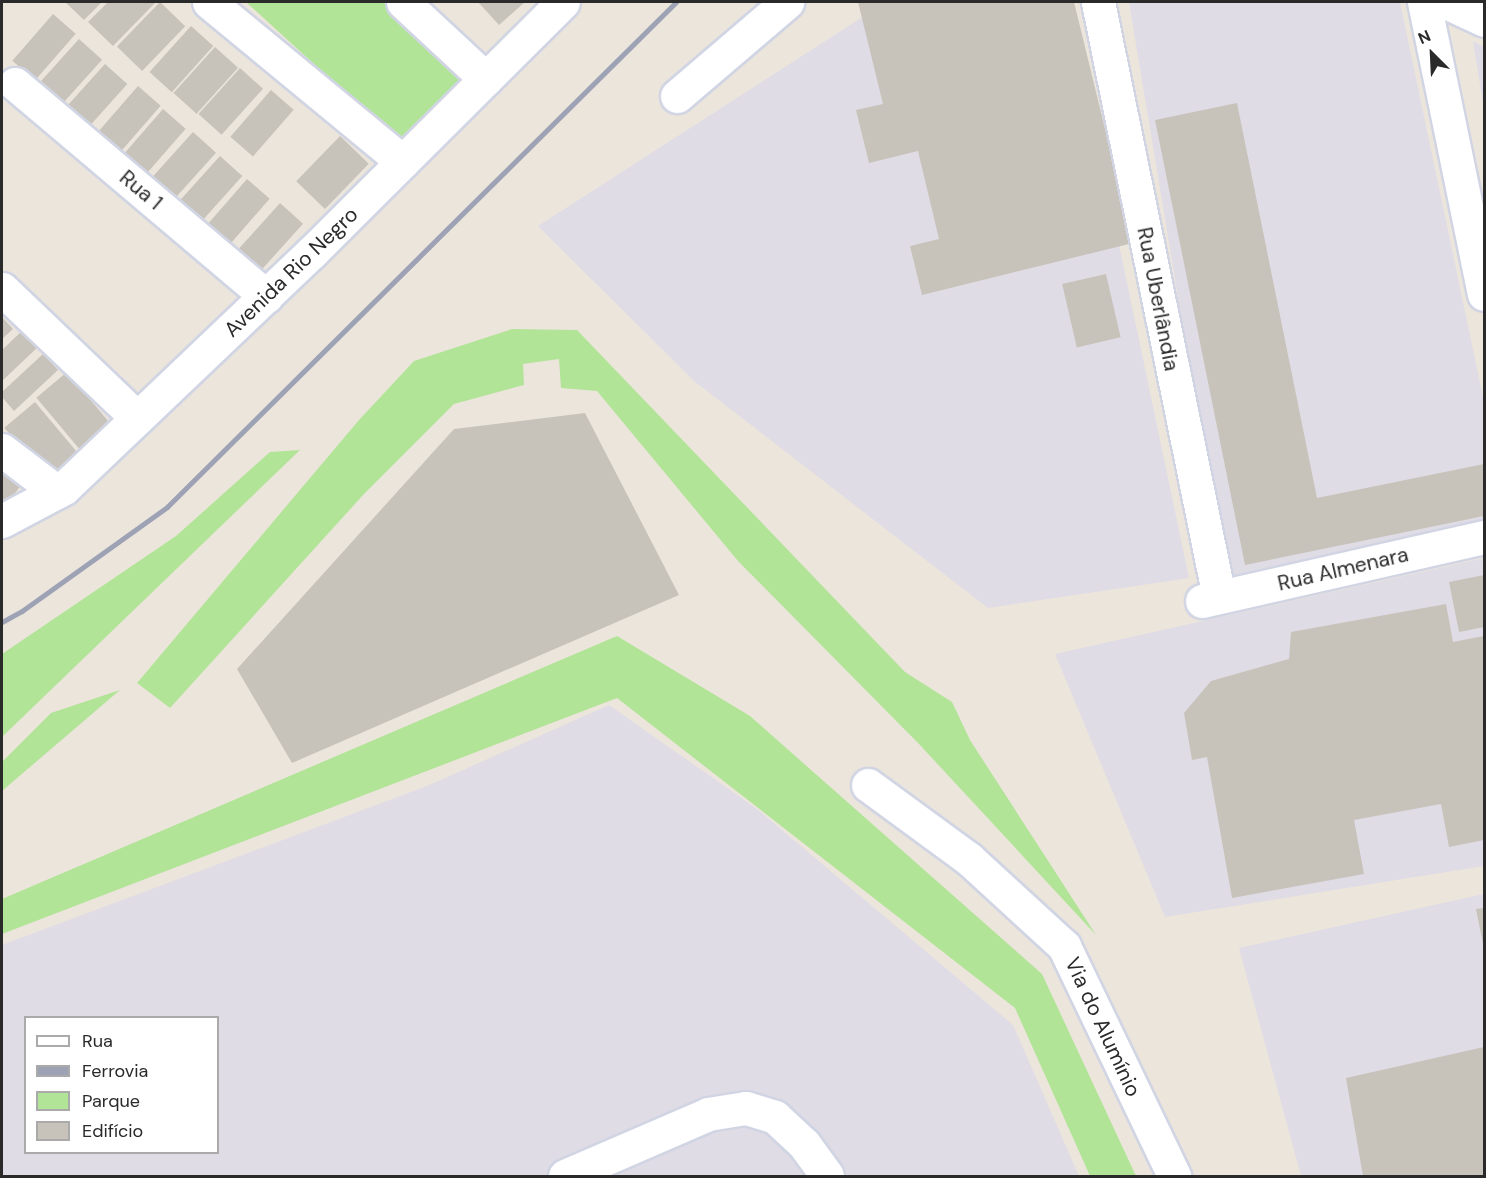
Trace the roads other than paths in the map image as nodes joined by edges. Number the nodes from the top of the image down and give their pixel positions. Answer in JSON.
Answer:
{"nodes":[{"id":1,"x":209,"y":2,"type":"edge"},
{"id":2,"x":403,"y":2,"type":"edge"},
{"id":3,"x":563,"y":2,"type":"edge"},
{"id":4,"x":787,"y":2,"type":"edge"},
{"id":5,"x":1098,"y":2,"type":"edge"},
{"id":6,"x":1424,"y":2,"type":"edge"},
{"id":7,"x":1446,"y":2,"type":"edge"},
{"id":8,"x":1485,"y":20,"type":"edge"},
{"id":9,"x":486,"y":79,"type":"junction"},
{"id":10,"x":15,"y":84,"type":"dead end"},
{"id":11,"x":677,"y":96,"type":"dead end"},
{"id":12,"x":403,"y":162,"type":"junction"},
{"id":13,"x":2,"y":288,"type":"edge"},
{"id":14,"x":1485,"y":294,"type":"edge"},
{"id":15,"x":266,"y":296,"type":"junction"},
{"id":16,"x":137,"y":418,"type":"junction"},
{"id":17,"x":2,"y":450,"type":"edge"},
{"id":18,"x":57,"y":492,"type":"junction"},
{"id":19,"x":2,"y":520,"type":"edge"},
{"id":20,"x":1485,"y":537,"type":"edge"},
{"id":21,"x":1210,"y":599,"type":"joint"},
{"id":22,"x":868,"y":785,"type":"dead end"},
{"id":23,"x":565,"y":1176,"type":"edge"},
{"id":24,"x":827,"y":1176,"type":"edge"},
{"id":25,"x":1173,"y":1176,"type":"edge"}],
"edges":[{"from":1,"to":12,"type":"street"},
{"from":2,"to":9,"type":"street"},
{"from":3,"to":9,"type":"street","name":"Avenida Rio Negro"},
{"from":4,"to":11,"type":"street"},
{"from":5,"to":21,"type":"street","name":"Rua Uberlândia"},
{"from":6,"to":14,"type":"street"},
{"from":7,"to":8,"type":"street"},
{"from":9,"to":12,"type":"street","name":"Avenida Rio Negro"},
{"from":10,"to":15,"type":"street","name":"Rua 1"},
{"from":12,"to":15,"type":"street","name":"Avenida Rio Negro"},
{"from":13,"to":16,"type":"street"},
{"from":15,"to":16,"type":"street","name":"Avenida Rio Negro"},
{"from":16,"to":18,"type":"street","name":"Avenida Rio Negro"},
{"from":17,"to":18,"type":"street"},
{"from":18,"to":19,"type":"street","name":"Avenida Rio Negro"},
{"from":20,"to":21,"type":"street","name":"Rua Almenara"},
{"from":22,"to":25,"type":"street","name":"Via do Alumínio"},
{"from":23,"to":24,"type":"street"}]}
